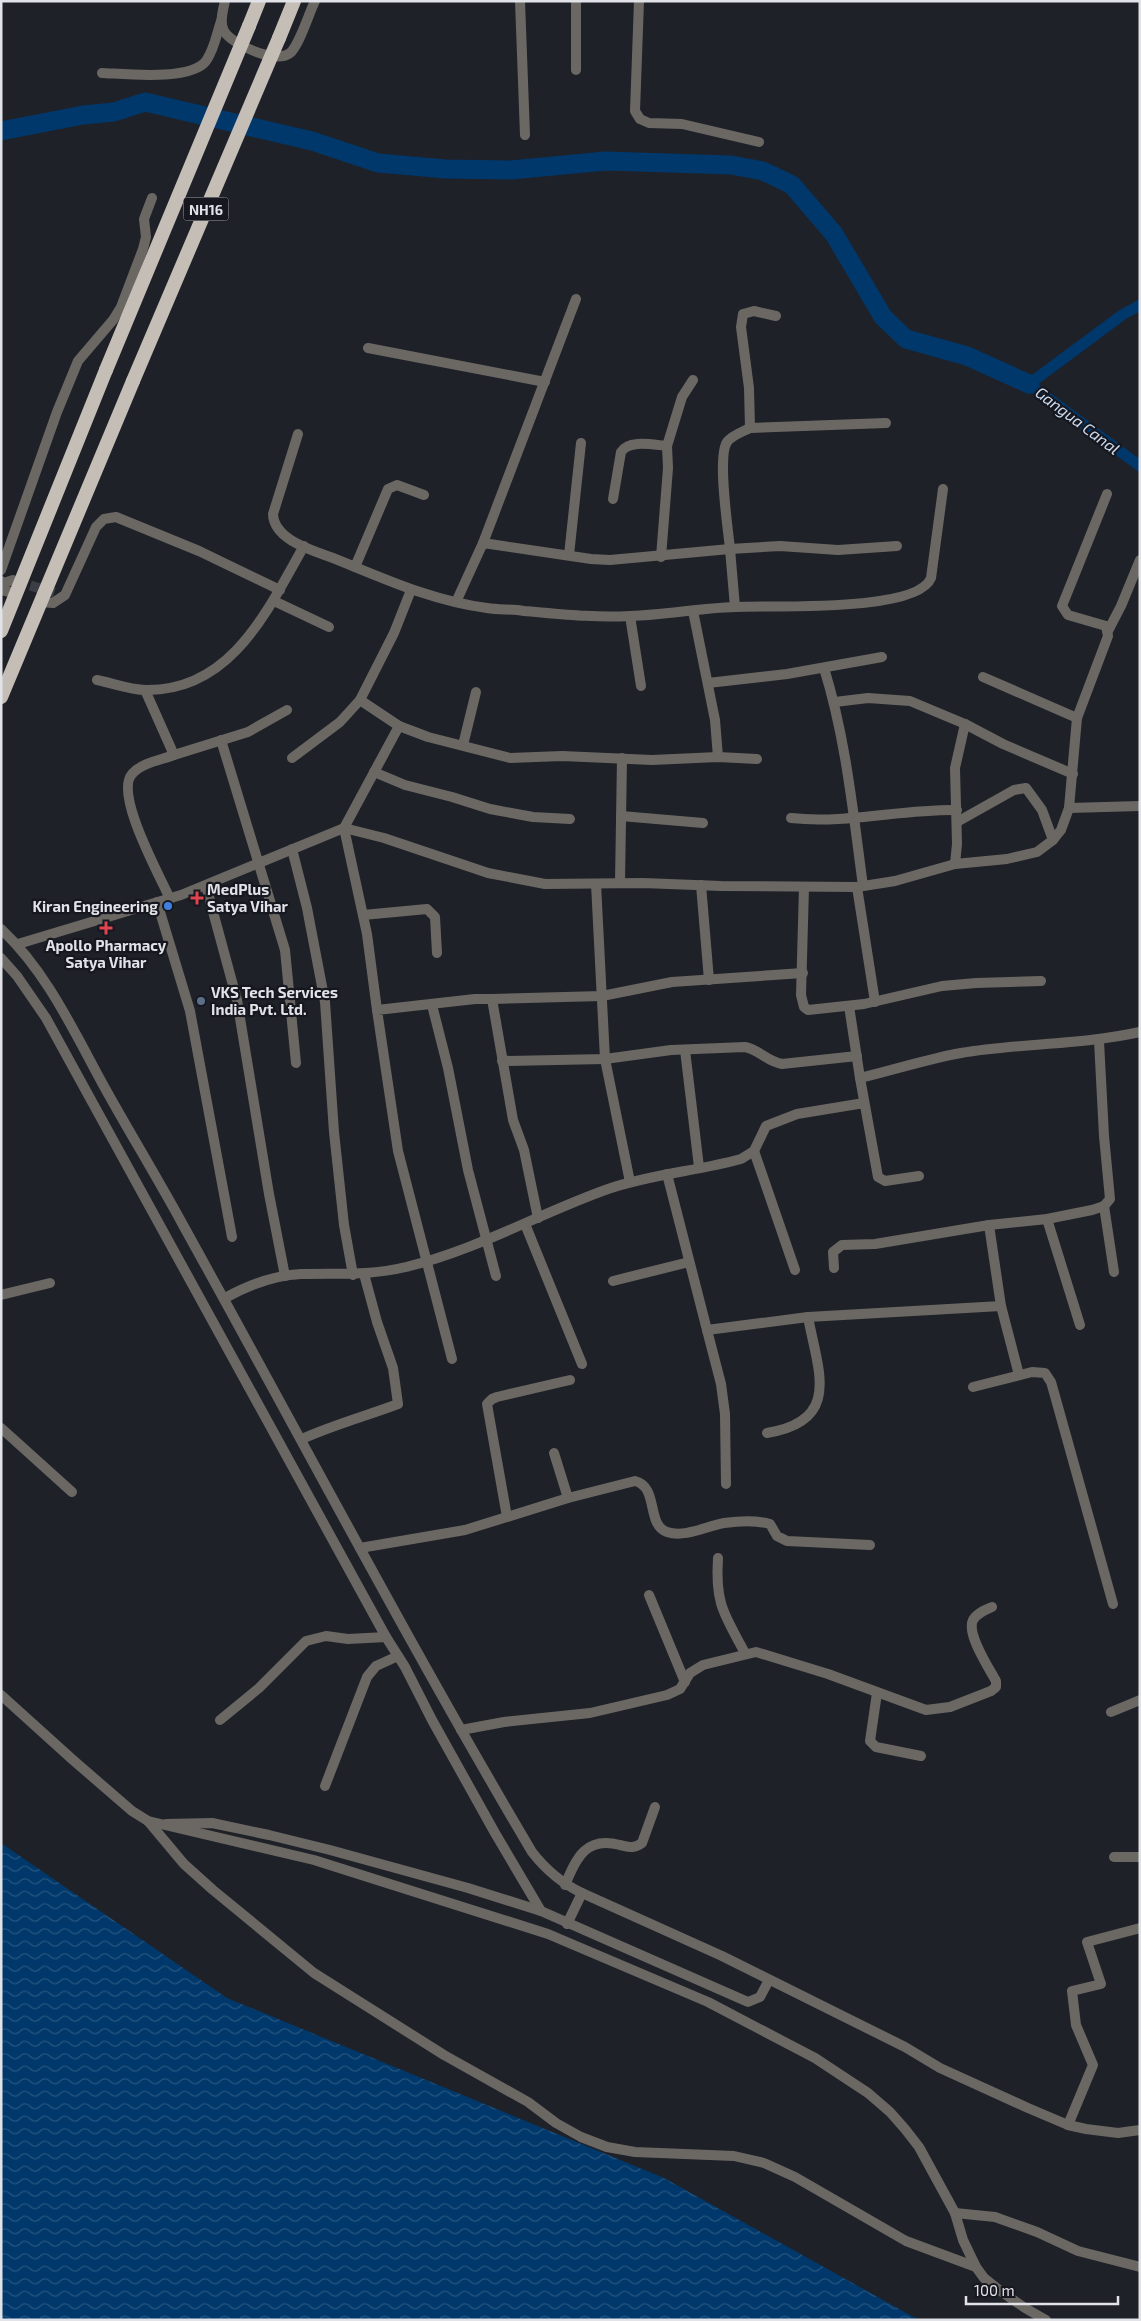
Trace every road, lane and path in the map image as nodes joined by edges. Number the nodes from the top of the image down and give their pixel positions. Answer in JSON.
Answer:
{"nodes":[{"id":1,"x":225,"y":1,"type":"edge"},
{"id":2,"x":259,"y":1,"type":"edge"},
{"id":3,"x":294,"y":1,"type":"edge"},
{"id":4,"x":315,"y":1,"type":"edge"},
{"id":5,"x":520,"y":1,"type":"edge"},
{"id":6,"x":576,"y":1,"type":"edge"},
{"id":7,"x":639,"y":1,"type":"edge"},
{"id":8,"x":221,"y":21,"type":"junction"},
{"id":9,"x":576,"y":70,"type":"dead end"},
{"id":10,"x":102,"y":73,"type":"dead end"},
{"id":11,"x":525,"y":135,"type":"dead end"},
{"id":12,"x":759,"y":142,"type":"dead end"},
{"id":13,"x":152,"y":198,"type":"dead end"},
{"id":14,"x":576,"y":299,"type":"dead end"},
{"id":15,"x":776,"y":316,"type":"dead end"},
{"id":16,"x":368,"y":348,"type":"dead end"},
{"id":17,"x":693,"y":380,"type":"dead end"},
{"id":18,"x":545,"y":382,"type":"junction"},
{"id":19,"x":886,"y":423,"type":"dead end"},
{"id":20,"x":750,"y":428,"type":"junction"},
{"id":21,"x":298,"y":434,"type":"dead end"},
{"id":22,"x":581,"y":443,"type":"dead end"},
{"id":23,"x":667,"y":446,"type":"junction"},
{"id":24,"x":943,"y":489,"type":"dead end"},
{"id":25,"x":1107,"y":494,"type":"dead end"},
{"id":26,"x":424,"y":495,"type":"dead end"},
{"id":27,"x":613,"y":499,"type":"dead end"},
{"id":28,"x":483,"y":543,"type":"junction"},
{"id":29,"x":304,"y":546,"type":"junction"},
{"id":30,"x":897,"y":546,"type":"dead end"},
{"id":31,"x":730,"y":549,"type":"junction"},
{"id":32,"x":569,"y":555,"type":"junction"},
{"id":33,"x":661,"y":557,"type":"junction"},
{"id":34,"x":1140,"y":560,"type":"edge"},
{"id":35,"x":355,"y":567,"type":"junction"},
{"id":36,"x":1,"y":570,"type":"edge"},
{"id":37,"x":1,"y":582,"type":"edge"},
{"id":38,"x":10,"y":588,"type":"edge"},
{"id":39,"x":280,"y":590,"type":"junction"},
{"id":40,"x":411,"y":590,"type":"junction"},
{"id":41,"x":274,"y":601,"type":"junction"},
{"id":42,"x":40,"y":602,"type":"junction"},
{"id":43,"x":456,"y":602,"type":"junction"},
{"id":44,"x":735,"y":607,"type":"junction"},
{"id":45,"x":693,"y":611,"type":"junction"},
{"id":46,"x":630,"y":616,"type":"junction"},
{"id":47,"x":329,"y":627,"type":"dead end"},
{"id":48,"x":1,"y":631,"type":"edge"},
{"id":49,"x":1108,"y":631,"type":"junction"},
{"id":50,"x":882,"y":657,"type":"dead end"},
{"id":51,"x":824,"y":668,"type":"junction"},
{"id":52,"x":983,"y":677,"type":"dead end"},
{"id":53,"x":97,"y":680,"type":"dead end"},
{"id":54,"x":708,"y":684,"type":"junction"},
{"id":55,"x":641,"y":686,"type":"dead end"},
{"id":56,"x":145,"y":690,"type":"junction"},
{"id":57,"x":476,"y":692,"type":"dead end"},
{"id":58,"x":1,"y":696,"type":"edge"},
{"id":59,"x":360,"y":700,"type":"junction"},
{"id":60,"x":835,"y":702,"type":"junction"},
{"id":61,"x":287,"y":710,"type":"dead end"},
{"id":62,"x":1077,"y":718,"type":"junction"},
{"id":63,"x":965,"y":724,"type":"junction"},
{"id":64,"x":398,"y":726,"type":"junction"},
{"id":65,"x":220,"y":740,"type":"junction"},
{"id":66,"x":463,"y":745,"type":"junction"},
{"id":67,"x":174,"y":755,"type":"junction"},
{"id":68,"x":718,"y":757,"type":"junction"},
{"id":69,"x":292,"y":758,"type":"dead end"},
{"id":70,"x":622,"y":758,"type":"junction"},
{"id":71,"x":757,"y":759,"type":"dead end"},
{"id":72,"x":374,"y":772,"type":"junction"},
{"id":73,"x":1073,"y":774,"type":"junction"},
{"id":74,"x":1140,"y":806,"type":"edge"},
{"id":75,"x":1069,"y":808,"type":"junction"},
{"id":76,"x":957,"y":810,"type":"junction"},
{"id":77,"x":621,"y":816,"type":"junction"},
{"id":78,"x":791,"y":818,"type":"dead end"},
{"id":79,"x":854,"y":819,"type":"junction"},
{"id":80,"x":570,"y":820,"type":"dead end"},
{"id":81,"x":957,"y":822,"type":"junction"},
{"id":82,"x":703,"y":823,"type":"dead end"},
{"id":83,"x":344,"y":828,"type":"junction"},
{"id":84,"x":1053,"y":840,"type":"junction"},
{"id":85,"x":292,"y":849,"type":"junction"},
{"id":86,"x":257,"y":864,"type":"junction"},
{"id":87,"x":955,"y":864,"type":"junction"},
{"id":88,"x":620,"y":883,"type":"junction"},
{"id":89,"x":596,"y":884,"type":"junction"},
{"id":90,"x":701,"y":885,"type":"junction"},
{"id":91,"x":206,"y":886,"type":"junction"},
{"id":92,"x":804,"y":887,"type":"junction"},
{"id":93,"x":860,"y":887,"type":"junction"},
{"id":94,"x":170,"y":899,"type":"junction"},
{"id":95,"x":157,"y":902,"type":"junction"},
{"id":96,"x":363,"y":915,"type":"junction"},
{"id":97,"x":1,"y":929,"type":"edge"},
{"id":98,"x":18,"y":944,"type":"junction"},
{"id":99,"x":438,"y":953,"type":"dead end"},
{"id":100,"x":1,"y":958,"type":"edge"},
{"id":101,"x":803,"y":973,"type":"junction"},
{"id":102,"x":709,"y":980,"type":"junction"},
{"id":103,"x":1041,"y":981,"type":"dead end"},
{"id":104,"x":602,"y":996,"type":"junction"},
{"id":105,"x":492,"y":999,"type":"junction"},
{"id":106,"x":875,"y":1002,"type":"junction"},
{"id":107,"x":432,"y":1005,"type":"junction"},
{"id":108,"x":849,"y":1006,"type":"junction"},
{"id":109,"x":377,"y":1010,"type":"junction"},
{"id":110,"x":1140,"y":1032,"type":"edge"},
{"id":111,"x":1099,"y":1041,"type":"junction"},
{"id":112,"x":685,"y":1050,"type":"junction"},
{"id":113,"x":857,"y":1056,"type":"junction"},
{"id":114,"x":605,"y":1059,"type":"junction"},
{"id":115,"x":502,"y":1061,"type":"junction"},
{"id":116,"x":296,"y":1063,"type":"dead end"},
{"id":117,"x":860,"y":1078,"type":"junction"},
{"id":118,"x":864,"y":1103,"type":"junction"},
{"id":119,"x":754,"y":1151,"type":"junction"},
{"id":120,"x":699,"y":1168,"type":"junction"},
{"id":121,"x":667,"y":1174,"type":"junction"},
{"id":122,"x":920,"y":1176,"type":"dead end"},
{"id":123,"x":630,"y":1182,"type":"junction"},
{"id":124,"x":1104,"y":1206,"type":"junction"},
{"id":125,"x":538,"y":1218,"type":"junction"},
{"id":126,"x":1047,"y":1219,"type":"junction"},
{"id":127,"x":525,"y":1224,"type":"junction"},
{"id":128,"x":989,"y":1225,"type":"junction"},
{"id":129,"x":232,"y":1237,"type":"dead end"},
{"id":130,"x":486,"y":1240,"type":"junction"},
{"id":131,"x":428,"y":1261,"type":"junction"},
{"id":132,"x":689,"y":1262,"type":"junction"},
{"id":133,"x":834,"y":1268,"type":"dead end"},
{"id":134,"x":795,"y":1270,"type":"dead end"},
{"id":135,"x":1114,"y":1272,"type":"dead end"},
{"id":136,"x":364,"y":1274,"type":"junction"},
{"id":137,"x":353,"y":1275,"type":"junction"},
{"id":138,"x":285,"y":1276,"type":"junction"},
{"id":139,"x":496,"y":1276,"type":"dead end"},
{"id":140,"x":613,"y":1281,"type":"dead end"},
{"id":141,"x":50,"y":1284,"type":"dead end"},
{"id":142,"x":1,"y":1295,"type":"edge"},
{"id":143,"x":225,"y":1298,"type":"junction"},
{"id":144,"x":1001,"y":1306,"type":"junction"},
{"id":145,"x":808,"y":1317,"type":"junction"},
{"id":146,"x":1080,"y":1325,"type":"dead end"},
{"id":147,"x":707,"y":1330,"type":"junction"},
{"id":148,"x":452,"y":1359,"type":"dead end"},
{"id":149,"x":582,"y":1364,"type":"dead end"},
{"id":150,"x":1019,"y":1375,"type":"junction"},
{"id":151,"x":570,"y":1380,"type":"dead end"},
{"id":152,"x":973,"y":1387,"type":"dead end"},
{"id":153,"x":1,"y":1428,"type":"edge"},
{"id":154,"x":767,"y":1433,"type":"dead end"},
{"id":155,"x":302,"y":1439,"type":"junction"},
{"id":156,"x":554,"y":1453,"type":"dead end"},
{"id":157,"x":726,"y":1484,"type":"dead end"},
{"id":158,"x":72,"y":1492,"type":"dead end"},
{"id":159,"x":568,"y":1498,"type":"junction"},
{"id":160,"x":507,"y":1517,"type":"junction"},
{"id":161,"x":870,"y":1545,"type":"dead end"},
{"id":162,"x":360,"y":1548,"type":"junction"},
{"id":163,"x":718,"y":1558,"type":"dead end"},
{"id":164,"x":650,"y":1595,"type":"dead end"},
{"id":165,"x":388,"y":1599,"type":"junction"},
{"id":166,"x":1113,"y":1604,"type":"dead end"},
{"id":167,"x":992,"y":1606,"type":"dead end"},
{"id":168,"x":371,"y":1608,"type":"junction"},
{"id":169,"x":386,"y":1637,"type":"junction"},
{"id":170,"x":745,"y":1653,"type":"junction"},
{"id":171,"x":398,"y":1656,"type":"junction"},
{"id":172,"x":685,"y":1682,"type":"junction"},
{"id":173,"x":877,"y":1693,"type":"junction"},
{"id":174,"x":1,"y":1695,"type":"edge"},
{"id":175,"x":1140,"y":1700,"type":"edge"},
{"id":176,"x":1111,"y":1712,"type":"dead end"},
{"id":177,"x":220,"y":1720,"type":"dead end"},
{"id":178,"x":461,"y":1730,"type":"junction"},
{"id":179,"x":921,"y":1756,"type":"dead end"},
{"id":180,"x":325,"y":1786,"type":"dead end"},
{"id":181,"x":655,"y":1808,"type":"dead end"},
{"id":182,"x":148,"y":1821,"type":"junction"},
{"id":183,"x":158,"y":1824,"type":"junction"},
{"id":184,"x":1114,"y":1857,"type":"dead end"},
{"id":185,"x":1140,"y":1857,"type":"edge"},
{"id":186,"x":565,"y":1885,"type":"junction"},
{"id":187,"x":582,"y":1893,"type":"junction"},
{"id":188,"x":541,"y":1911,"type":"junction"},
{"id":189,"x":567,"y":1924,"type":"junction"},
{"id":190,"x":1140,"y":1928,"type":"edge"},
{"id":191,"x":767,"y":1983,"type":"junction"},
{"id":192,"x":1068,"y":2125,"type":"junction"},
{"id":193,"x":1140,"y":2130,"type":"edge"},
{"id":194,"x":955,"y":2213,"type":"junction"},
{"id":195,"x":976,"y":2267,"type":"junction"},
{"id":196,"x":1140,"y":2267,"type":"edge"},
{"id":197,"x":1046,"y":2320,"type":"edge"}],
"edges":[{"from":1,"to":8,"type":"street"},
{"from":2,"to":38,"type":"highway","number":"NH16","bridge":true},
{"from":3,"to":42,"type":"highway","number":"NH16","bridge":true},
{"from":4,"to":8,"type":"street"},
{"from":5,"to":11,"type":"street"},
{"from":6,"to":9,"type":"street"},
{"from":7,"to":12,"type":"street"},
{"from":8,"to":10,"type":"street"},
{"from":13,"to":36,"type":"street"},
{"from":14,"to":18,"type":"street"},
{"from":15,"to":20,"type":"street"},
{"from":16,"to":18,"type":"street"},
{"from":17,"to":23,"type":"street"},
{"from":18,"to":28,"type":"street"},
{"from":19,"to":20,"type":"street"},
{"from":20,"to":31,"type":"street"},
{"from":21,"to":29,"type":"street"},
{"from":22,"to":32,"type":"street"},
{"from":23,"to":27,"type":"street"},
{"from":23,"to":33,"type":"street"},
{"from":24,"to":44,"type":"street"},
{"from":25,"to":49,"type":"street"},
{"from":26,"to":35,"type":"street"},
{"from":28,"to":32,"type":"street"},
{"from":28,"to":43,"type":"street"},
{"from":29,"to":35,"type":"street"},
{"from":29,"to":39,"type":"street"},
{"from":30,"to":31,"type":"street"},
{"from":31,"to":33,"type":"street"},
{"from":31,"to":44,"type":"street"},
{"from":32,"to":33,"type":"street"},
{"from":34,"to":49,"type":"street"},
{"from":35,"to":40,"type":"street"},
{"from":37,"to":38,"type":"street"},
{"from":38,"to":48,"type":"highway","number":"NH16"},
{"from":39,"to":41,"type":"street"},
{"from":39,"to":42,"type":"street"},
{"from":40,"to":43,"type":"street"},
{"from":40,"to":59,"type":"street"},
{"from":41,"to":47,"type":"street"},
{"from":41,"to":56,"type":"street"},
{"from":42,"to":58,"type":"highway","number":"NH16"},
{"from":43,"to":46,"type":"street"},
{"from":44,"to":45,"type":"street"},
{"from":45,"to":46,"type":"street"},
{"from":45,"to":54,"type":"street"},
{"from":46,"to":55,"type":"street"},
{"from":49,"to":62,"type":"street"},
{"from":50,"to":51,"type":"street"},
{"from":51,"to":54,"type":"street"},
{"from":51,"to":60,"type":"street"},
{"from":52,"to":62,"type":"street"},
{"from":53,"to":56,"type":"street"},
{"from":54,"to":68,"type":"street"},
{"from":56,"to":67,"type":"street"},
{"from":57,"to":66,"type":"street"},
{"from":59,"to":64,"type":"street"},
{"from":59,"to":69,"type":"street"},
{"from":60,"to":63,"type":"street"},
{"from":60,"to":79,"type":"street"},
{"from":61,"to":65,"type":"street"},
{"from":62,"to":73,"type":"street"},
{"from":63,"to":73,"type":"street"},
{"from":63,"to":76,"type":"street"},
{"from":64,"to":66,"type":"street"},
{"from":64,"to":72,"type":"street"},
{"from":65,"to":67,"type":"street"},
{"from":65,"to":86,"type":"street"},
{"from":66,"to":70,"type":"street"},
{"from":67,"to":94,"type":"street"},
{"from":68,"to":70,"type":"street"},
{"from":68,"to":71,"type":"street"},
{"from":70,"to":77,"type":"street"},
{"from":72,"to":80,"type":"street"},
{"from":72,"to":83,"type":"street"},
{"from":73,"to":75,"type":"street"},
{"from":74,"to":75,"type":"street"},
{"from":75,"to":84,"type":"street"},
{"from":76,"to":79,"type":"street"},
{"from":76,"to":81,"type":"street"},
{"from":77,"to":82,"type":"street"},
{"from":77,"to":88,"type":"street"},
{"from":78,"to":79,"type":"street"},
{"from":79,"to":93,"type":"street"},
{"from":81,"to":84,"type":"street"},
{"from":81,"to":87,"type":"street"},
{"from":83,"to":85,"type":"street"},
{"from":83,"to":89,"type":"street"},
{"from":83,"to":96,"type":"street"},
{"from":84,"to":87,"type":"street"},
{"from":85,"to":86,"type":"street"},
{"from":85,"to":137,"type":"street"},
{"from":86,"to":91,"type":"street"},
{"from":86,"to":116,"type":"street"},
{"from":87,"to":93,"type":"street"},
{"from":88,"to":89,"type":"street"},
{"from":88,"to":90,"type":"street"},
{"from":89,"to":104,"type":"street"},
{"from":90,"to":92,"type":"street"},
{"from":90,"to":102,"type":"street"},
{"from":91,"to":94,"type":"street"},
{"from":91,"to":138,"type":"street"},
{"from":92,"to":93,"type":"street"},
{"from":92,"to":101,"type":"street"},
{"from":93,"to":106,"type":"street"},
{"from":94,"to":95,"type":"street"},
{"from":95,"to":98,"type":"street"},
{"from":95,"to":129,"type":"street"},
{"from":96,"to":99,"type":"street"},
{"from":96,"to":109,"type":"street"},
{"from":97,"to":98,"type":"street"},
{"from":98,"to":143,"type":"street"},
{"from":100,"to":168,"type":"street"},
{"from":101,"to":102,"type":"street"},
{"from":101,"to":108,"type":"street"},
{"from":102,"to":104,"type":"street"},
{"from":103,"to":106,"type":"street"},
{"from":104,"to":105,"type":"street"},
{"from":104,"to":114,"type":"street"},
{"from":105,"to":107,"type":"street"},
{"from":105,"to":115,"type":"street"},
{"from":106,"to":108,"type":"street"},
{"from":107,"to":109,"type":"street"},
{"from":107,"to":130,"type":"street"},
{"from":108,"to":113,"type":"street"},
{"from":109,"to":131,"type":"street"},
{"from":110,"to":111,"type":"street"},
{"from":111,"to":117,"type":"street"},
{"from":111,"to":124,"type":"street"},
{"from":112,"to":113,"type":"street"},
{"from":112,"to":114,"type":"street"},
{"from":112,"to":120,"type":"street"},
{"from":113,"to":117,"type":"street"},
{"from":114,"to":115,"type":"street"},
{"from":114,"to":123,"type":"street"},
{"from":115,"to":125,"type":"street"},
{"from":117,"to":118,"type":"street"},
{"from":118,"to":119,"type":"street"},
{"from":118,"to":122,"type":"street"},
{"from":119,"to":120,"type":"street"},
{"from":119,"to":134,"type":"street"},
{"from":120,"to":121,"type":"street"},
{"from":121,"to":123,"type":"street"},
{"from":121,"to":132,"type":"street"},
{"from":123,"to":125,"type":"street"},
{"from":124,"to":126,"type":"street"},
{"from":124,"to":135,"type":"street"},
{"from":125,"to":127,"type":"street"},
{"from":126,"to":128,"type":"street"},
{"from":126,"to":146,"type":"street"},
{"from":127,"to":130,"type":"street"},
{"from":127,"to":149,"type":"street"},
{"from":128,"to":133,"type":"street"},
{"from":128,"to":144,"type":"street"},
{"from":130,"to":131,"type":"street"},
{"from":130,"to":139,"type":"street"},
{"from":131,"to":136,"type":"street"},
{"from":131,"to":148,"type":"street"},
{"from":132,"to":140,"type":"street"},
{"from":132,"to":147,"type":"street"},
{"from":136,"to":137,"type":"street"},
{"from":136,"to":155,"type":"street"},
{"from":137,"to":138,"type":"street"},
{"from":138,"to":143,"type":"street"},
{"from":141,"to":142,"type":"street"},
{"from":143,"to":155,"type":"street"},
{"from":144,"to":145,"type":"street"},
{"from":144,"to":150,"type":"street"},
{"from":145,"to":147,"type":"street"},
{"from":145,"to":154,"type":"street"},
{"from":147,"to":157,"type":"street"},
{"from":150,"to":152,"type":"street"},
{"from":150,"to":166,"type":"street"},
{"from":151,"to":160,"type":"street"},
{"from":153,"to":158,"type":"street"},
{"from":155,"to":162,"type":"street"},
{"from":156,"to":159,"type":"street"},
{"from":159,"to":160,"type":"street"},
{"from":159,"to":161,"type":"street"},
{"from":160,"to":162,"type":"street"},
{"from":162,"to":165,"type":"street"},
{"from":163,"to":170,"type":"street"},
{"from":164,"to":172,"type":"street"},
{"from":165,"to":168,"type":"street"},
{"from":165,"to":178,"type":"street"},
{"from":167,"to":173,"type":"street"},
{"from":168,"to":169,"type":"street"},
{"from":169,"to":171,"type":"street"},
{"from":169,"to":177,"type":"street"},
{"from":170,"to":172,"type":"street"},
{"from":170,"to":173,"type":"street"},
{"from":171,"to":180,"type":"street"},
{"from":171,"to":188,"type":"street"},
{"from":172,"to":178,"type":"street"},
{"from":173,"to":179,"type":"street"},
{"from":174,"to":182,"type":"street"},
{"from":175,"to":176,"type":"street"},
{"from":178,"to":186,"type":"street"},
{"from":181,"to":186,"type":"street"},
{"from":182,"to":183,"type":"street"},
{"from":182,"to":195,"type":"street"},
{"from":183,"to":188,"type":"street"},
{"from":183,"to":194,"type":"street"},
{"from":184,"to":185,"type":"street"},
{"from":186,"to":187,"type":"street"},
{"from":187,"to":189,"type":"street"},
{"from":187,"to":191,"type":"street"},
{"from":188,"to":189,"type":"street"},
{"from":189,"to":191,"type":"street"},
{"from":190,"to":192,"type":"street"},
{"from":191,"to":192,"type":"street"},
{"from":192,"to":193,"type":"street"},
{"from":194,"to":195,"type":"street"},
{"from":194,"to":196,"type":"street"},
{"from":195,"to":197,"type":"street"}]}
